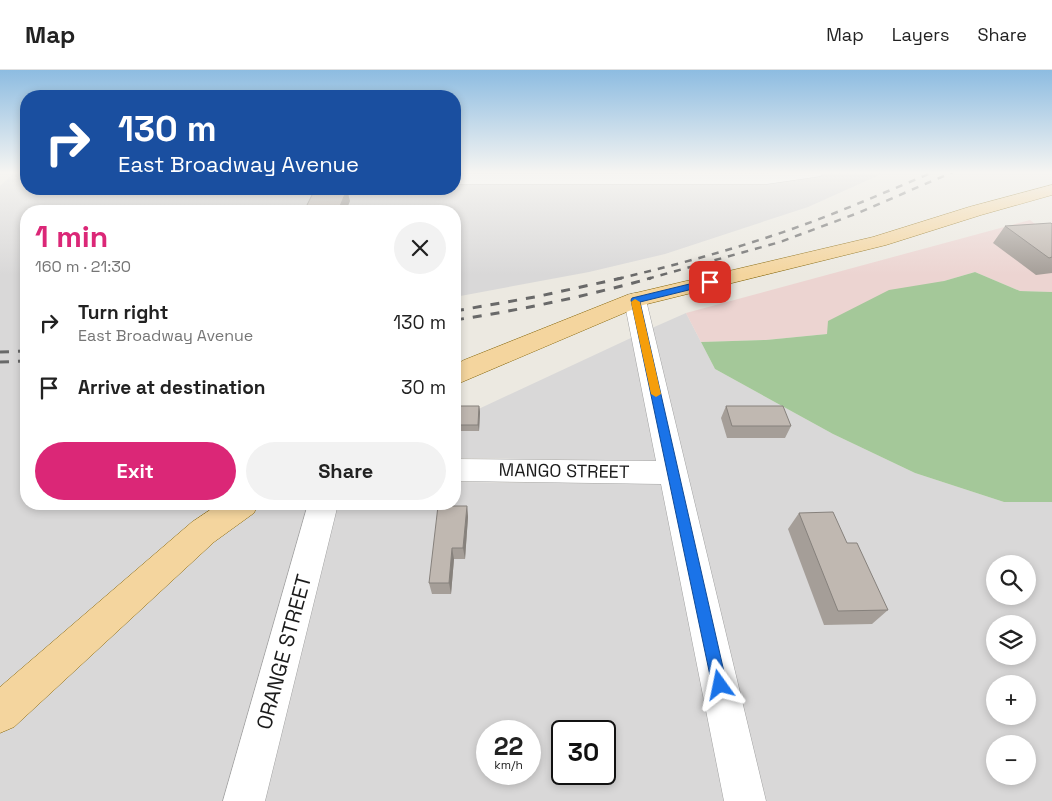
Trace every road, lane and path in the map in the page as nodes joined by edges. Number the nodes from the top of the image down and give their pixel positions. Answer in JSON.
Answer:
{"nodes":[{"id":1,"x":993,"y":206,"type":"edge"},
{"id":2,"x":635,"y":300,"type":"junction"},
{"id":3,"x":461,"y":373,"type":"edge"},
{"id":4,"x":461,"y":470,"type":"edge"},
{"id":5,"x":674,"y":473,"type":"junction"},
{"id":6,"x":234,"y":510,"type":"edge"},
{"id":7,"x":321,"y":510,"type":"edge"},
{"id":8,"x":0,"y":713,"type":"edge"},
{"id":9,"x":244,"y":801,"type":"edge"},
{"id":10,"x":744,"y":801,"type":"edge"}],
"edges":[{"from":1,"to":2,"type":"main road"},
{"from":2,"to":3,"type":"main road"},
{"from":2,"to":5,"type":"street"},
{"from":4,"to":5,"type":"street","name":"MANGO STREET"},
{"from":5,"to":10,"type":"street"},
{"from":6,"to":8,"type":"main road"},
{"from":7,"to":9,"type":"street","name":"ORANGE STREET"}]}
